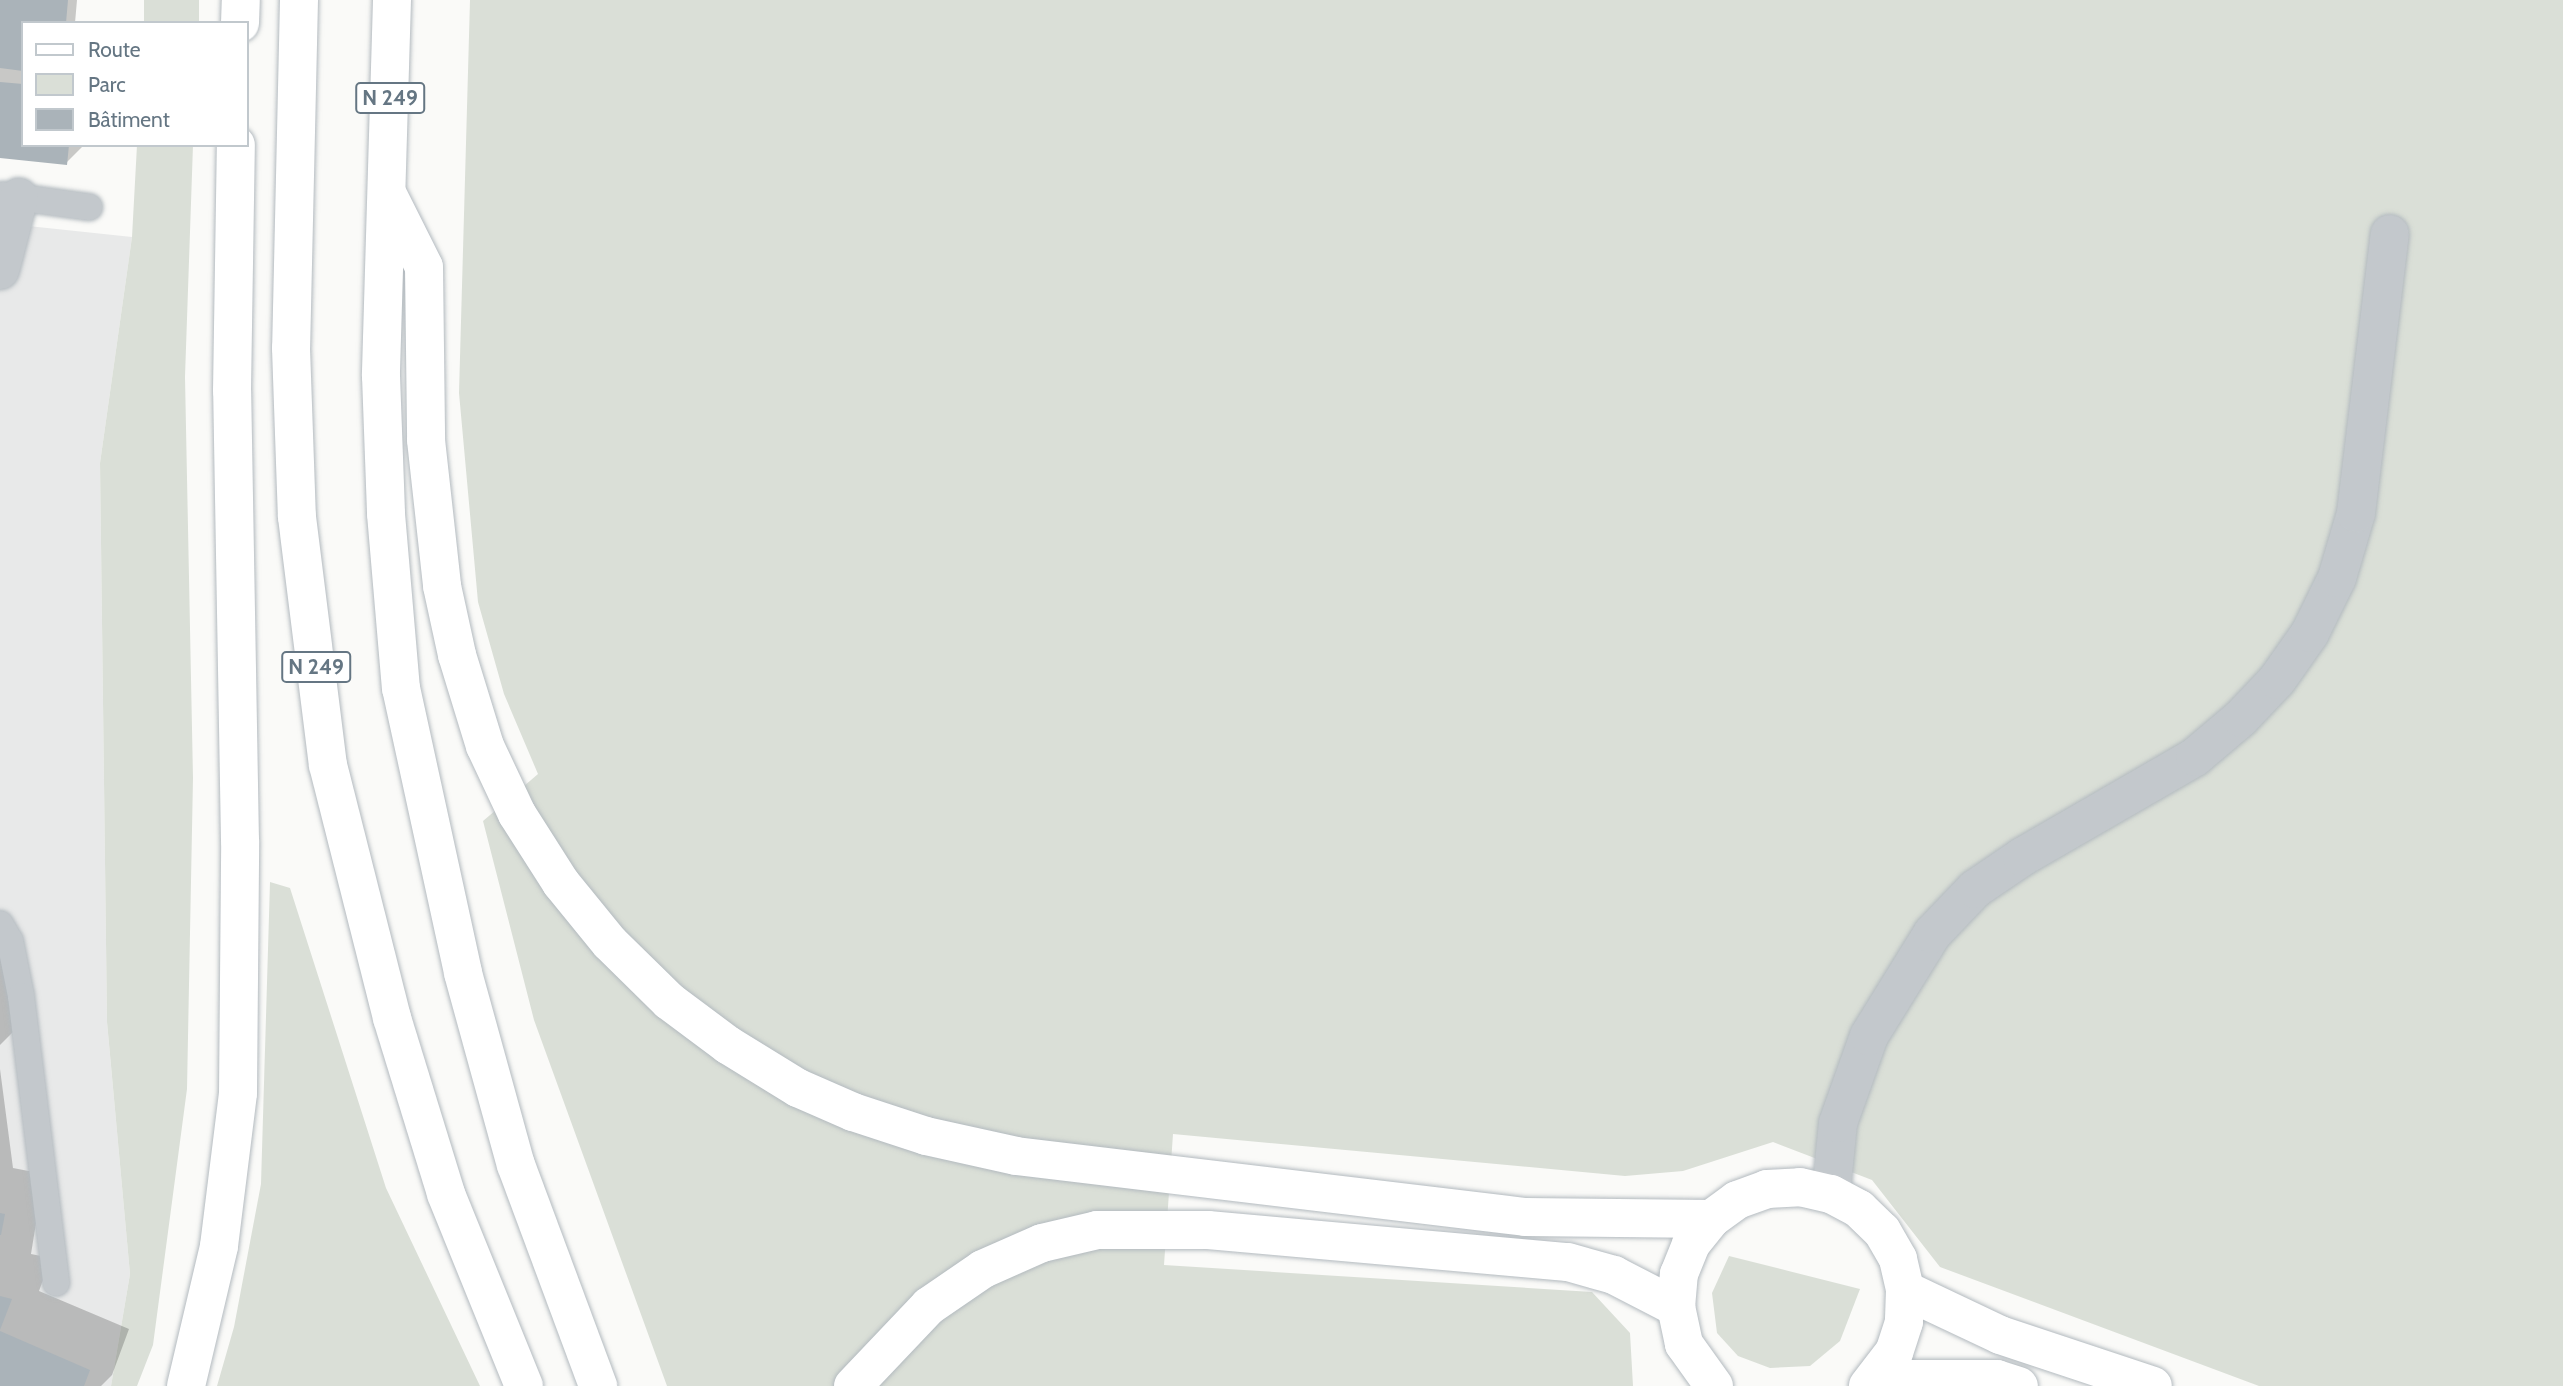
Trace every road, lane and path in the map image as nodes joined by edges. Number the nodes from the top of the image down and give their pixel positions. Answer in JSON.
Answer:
{"nodes":[{"id":1,"x":241,"y":0,"type":"edge"},
{"id":2,"x":299,"y":0,"type":"edge"},
{"id":3,"x":391,"y":0,"type":"edge"},
{"id":4,"x":240,"y":21,"type":"edge"},
{"id":5,"x":236,"y":147,"type":"edge"},
{"id":6,"x":388,"y":195,"type":"junction"},
{"id":7,"x":9,"y":196,"type":"edge"},
{"id":8,"x":89,"y":207,"type":"dead end"},
{"id":9,"x":2390,"y":234,"type":"dead end"},
{"id":10,"x":0,"y":270,"type":"edge"},
{"id":11,"x":0,"y":925,"type":"edge"},
{"id":12,"x":1831,"y":1194,"type":"junction"},
{"id":13,"x":1711,"y":1219,"type":"junction"},
{"id":14,"x":56,"y":1283,"type":"dead end"},
{"id":15,"x":1905,"y":1290,"type":"junction"},
{"id":16,"x":1676,"y":1307,"type":"junction"},
{"id":17,"x":1705,"y":1383,"type":"edge"},
{"id":18,"x":1872,"y":1383,"type":"edge"},
{"id":19,"x":186,"y":1386,"type":"edge"},
{"id":20,"x":524,"y":1386,"type":"edge"},
{"id":21,"x":598,"y":1386,"type":"edge"},
{"id":22,"x":853,"y":1386,"type":"edge"},
{"id":23,"x":2019,"y":1386,"type":"edge"},
{"id":24,"x":2153,"y":1386,"type":"edge"}],
"edges":[{"from":1,"to":4,"type":"main road"},
{"from":2,"to":20,"type":"main road","number":"N 249"},
{"from":3,"to":6,"type":"main road","number":"N 249"},
{"from":5,"to":19,"type":"main road"},
{"from":6,"to":13,"type":"main road"},
{"from":6,"to":21,"type":"main road","number":"N 249"},
{"from":7,"to":8,"type":"lane"},
{"from":7,"to":10,"type":"street"},
{"from":9,"to":12,"type":"street"},
{"from":11,"to":14,"type":"lane"},
{"from":12,"to":13,"type":"main road"},
{"from":12,"to":15,"type":"main road"},
{"from":13,"to":16,"type":"main road"},
{"from":15,"to":18,"type":"main road"},
{"from":15,"to":24,"type":"main road"},
{"from":16,"to":17,"type":"main road"},
{"from":16,"to":22,"type":"main road"},
{"from":18,"to":23,"type":"main road"}]}
